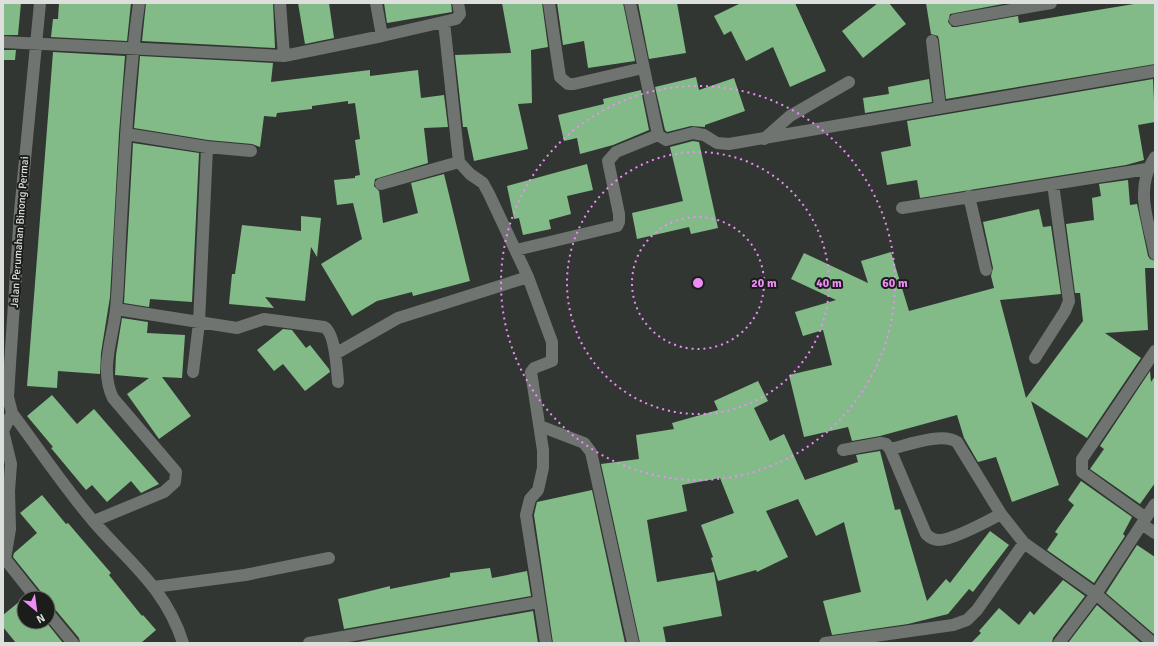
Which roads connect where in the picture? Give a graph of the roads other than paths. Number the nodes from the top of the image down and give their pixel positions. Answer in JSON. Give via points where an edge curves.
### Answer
{"nodes":[{"id":1,"x":40,"y":3,"type":"edge"},
{"id":2,"x":139,"y":3,"type":"edge"},
{"id":3,"x":280,"y":3,"type":"edge"},
{"id":4,"x":376,"y":3,"type":"edge"},
{"id":5,"x":458,"y":3,"type":"edge"},
{"id":6,"x":549,"y":3,"type":"edge"},
{"id":7,"x":630,"y":3,"type":"edge"},
{"id":8,"x":1051,"y":3,"type":"edge"},
{"id":9,"x":955,"y":20,"type":"dead end"},
{"id":10,"x":444,"y":22,"type":"junction"},
{"id":11,"x":382,"y":36,"type":"junction"},
{"id":12,"x":932,"y":41,"type":"dead end"},
{"id":13,"x":3,"y":42,"type":"edge"},
{"id":14,"x":35,"y":43,"type":"junction"},
{"id":15,"x":133,"y":48,"type":"junction"},
{"id":16,"x":284,"y":56,"type":"junction"},
{"id":17,"x":643,"y":68,"type":"junction"},
{"id":18,"x":1155,"y":72,"type":"edge"},
{"id":19,"x":849,"y":82,"type":"dead end"},
{"id":20,"x":940,"y":108,"type":"junction"},
{"id":21,"x":126,"y":134,"type":"junction"},
{"id":22,"x":658,"y":134,"type":"junction"},
{"id":23,"x":764,"y":139,"type":"junction"},
{"id":24,"x":207,"y":147,"type":"junction"},
{"id":25,"x":251,"y":151,"type":"dead end"},
{"id":26,"x":1155,"y":157,"type":"edge"},
{"id":27,"x":459,"y":162,"type":"junction"},
{"id":28,"x":1147,"y":169,"type":"junction"},
{"id":29,"x":381,"y":184,"type":"dead end"},
{"id":30,"x":1053,"y":184,"type":"junction"},
{"id":31,"x":969,"y":196,"type":"junction"},
{"id":32,"x":902,"y":208,"type":"dead end"},
{"id":33,"x":516,"y":250,"type":"junction"},
{"id":34,"x":1155,"y":254,"type":"edge"},
{"id":35,"x":986,"y":270,"type":"dead end"},
{"id":36,"x":528,"y":277,"type":"junction"},
{"id":37,"x":116,"y":309,"type":"junction"},
{"id":38,"x":199,"y":323,"type":"junction"},
{"id":39,"x":1155,"y":351,"type":"edge"},
{"id":40,"x":335,"y":354,"type":"junction"},
{"id":41,"x":1035,"y":358,"type":"dead end"},
{"id":42,"x":193,"y":372,"type":"dead end"},
{"id":43,"x":338,"y":382,"type":"dead end"},
{"id":44,"x":12,"y":413,"type":"junction"},
{"id":45,"x":540,"y":426,"type":"junction"},
{"id":46,"x":890,"y":449,"type":"junction"},
{"id":47,"x":843,"y":450,"type":"dead end"},
{"id":48,"x":6,"y":492,"type":"edge"},
{"id":49,"x":1155,"y":504,"type":"edge"},
{"id":50,"x":1001,"y":514,"type":"junction"},
{"id":51,"x":94,"y":521,"type":"junction"},
{"id":52,"x":1144,"y":521,"type":"junction"},
{"id":53,"x":1155,"y":533,"type":"edge"},
{"id":54,"x":1024,"y":543,"type":"junction"},
{"id":55,"x":330,"y":558,"type":"dead end"},
{"id":56,"x":154,"y":588,"type":"junction"},
{"id":57,"x":30,"y":590,"type":"edge"},
{"id":58,"x":1096,"y":594,"type":"junction"},
{"id":59,"x":539,"y":602,"type":"junction"},
{"id":60,"x":56,"y":623,"type":"edge"},
{"id":61,"x":73,"y":643,"type":"edge"},
{"id":62,"x":183,"y":643,"type":"edge"},
{"id":63,"x":308,"y":643,"type":"edge"},
{"id":64,"x":546,"y":643,"type":"edge"},
{"id":65,"x":633,"y":643,"type":"edge"},
{"id":66,"x":825,"y":643,"type":"edge"},
{"id":67,"x":1059,"y":643,"type":"edge"},
{"id":68,"x":1152,"y":643,"type":"edge"}],
"edges":[{"from":1,"to":14,"type":"street","name":"Jalan Perumahan Binong Permai"},
{"from":2,"to":15,"type":"street"},
{"from":3,"to":16,"type":"street"},
{"from":4,"to":11,"type":"street"},
{"from":5,"to":10,"type":"street","via":[[459,17]]},
{"from":6,"to":17,"type":"street","via":[[560,77],[563,81],[574,84]]},
{"from":7,"to":17,"type":"street"},
{"from":8,"to":9,"type":"street"},
{"from":10,"to":11,"type":"street"},
{"from":10,"to":27,"type":"street"},
{"from":11,"to":16,"type":"street"},
{"from":12,"to":20,"type":"street"},
{"from":13,"to":14,"type":"street"},
{"from":14,"to":15,"type":"street"},
{"from":14,"to":44,"type":"street","name":"Jalan Perumahan Binong Permai","via":[[9,380],[8,397]]},
{"from":15,"to":16,"type":"street"},
{"from":15,"to":21,"type":"street"},
{"from":17,"to":22,"type":"street"},
{"from":18,"to":20,"type":"street"},
{"from":19,"to":23,"type":"street","via":[[790,116]]},
{"from":20,"to":23,"type":"street"},
{"from":21,"to":24,"type":"street"},
{"from":21,"to":37,"type":"street"},
{"from":22,"to":23,"type":"street","via":[[666,140],[693,133],[704,135],[717,143],[729,144]]},
{"from":22,"to":33,"type":"street","via":[[616,152],[608,161],[619,214],[616,226]]},
{"from":24,"to":25,"type":"street"},
{"from":24,"to":38,"type":"street"},
{"from":26,"to":28,"type":"street"},
{"from":27,"to":29,"type":"street"},
{"from":27,"to":33,"type":"street","via":[[483,183]]},
{"from":28,"to":30,"type":"street"},
{"from":28,"to":34,"type":"street","via":[[1143,195]]},
{"from":30,"to":31,"type":"street"},
{"from":30,"to":41,"type":"street","via":[[1069,301]]},
{"from":31,"to":32,"type":"street"},
{"from":31,"to":35,"type":"street"},
{"from":33,"to":36,"type":"street"},
{"from":36,"to":40,"type":"street","via":[[398,318]]},
{"from":36,"to":45,"type":"street","via":[[553,346],[551,362],[534,368],[531,372]]},
{"from":37,"to":38,"type":"street"},
{"from":37,"to":51,"type":"street","via":[[106,371],[110,391],[119,406],[176,472],[175,482],[164,492]]},
{"from":38,"to":40,"type":"street","via":[[237,328],[264,319],[324,327],[328,331]]},
{"from":38,"to":42,"type":"street"},
{"from":39,"to":52,"type":"street","via":[[1082,459],[1081,466],[1082,472]]},
{"from":40,"to":43,"type":"street"},
{"from":44,"to":48,"type":"street","via":[[3,431],[11,464]]},
{"from":44,"to":51,"type":"street","name":"Jalan Perumahan Binong Permai"},
{"from":45,"to":59,"type":"street","via":[[543,468],[538,490],[530,498],[526,515]]},
{"from":45,"to":65,"type":"street","via":[[584,443],[591,452]]},
{"from":46,"to":47,"type":"street","via":[[881,443]]},
{"from":46,"to":50,"type":"street","via":[[951,438],[957,442]]},
{"from":46,"to":50,"type":"street","via":[[926,534],[932,539],[941,541]]},
{"from":48,"to":57,"type":"street","via":[[10,529],[5,559]]},
{"from":49,"to":52,"type":"street"},
{"from":50,"to":54,"type":"street"},
{"from":51,"to":56,"type":"street","name":"Jalan Perumahan Binong Permai"},
{"from":52,"to":53,"type":"street"},
{"from":52,"to":58,"type":"street"},
{"from":54,"to":58,"type":"street"},
{"from":54,"to":66,"type":"street","via":[[977,610],[967,620],[953,625]]},
{"from":55,"to":56,"type":"street","via":[[245,575]]},
{"from":56,"to":62,"type":"street","name":"Jalan Perumahan Binong Permai","via":[[167,605]]},
{"from":58,"to":67,"type":"street"},
{"from":58,"to":68,"type":"street"},
{"from":59,"to":63,"type":"street"},
{"from":59,"to":64,"type":"street"},
{"from":60,"to":61,"type":"street"}]}
